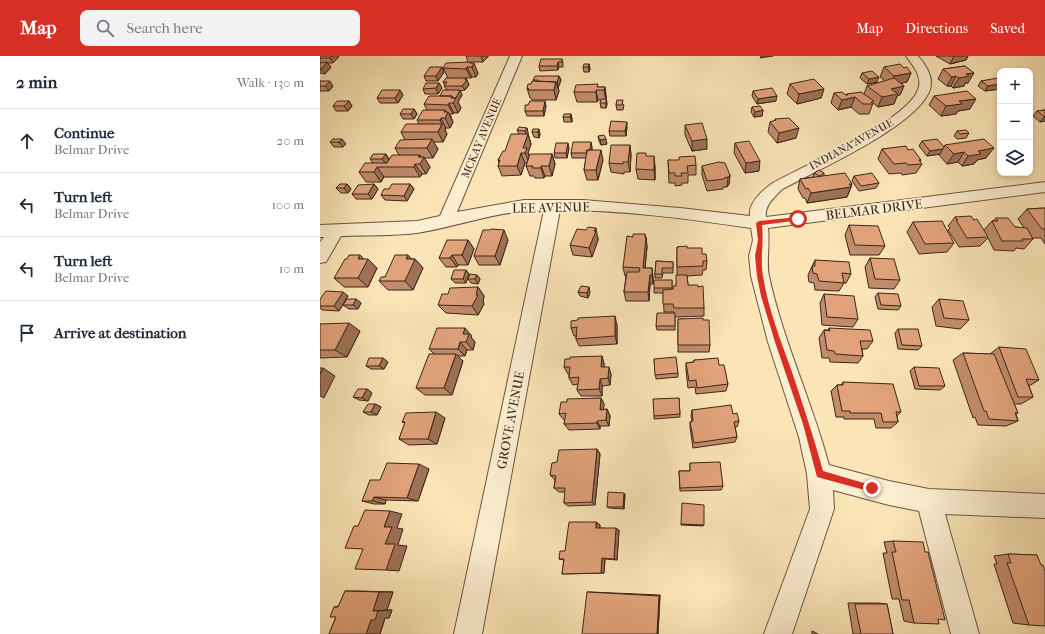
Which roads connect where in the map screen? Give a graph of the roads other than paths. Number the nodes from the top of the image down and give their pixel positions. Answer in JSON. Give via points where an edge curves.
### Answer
{"nodes":[{"id":1,"x":516,"y":56,"type":"edge"},
{"id":2,"x":912,"y":56,"type":"edge"},
{"id":3,"x":1045,"y":187,"type":"edge"},
{"id":4,"x":553,"y":205,"type":"junction"},
{"id":5,"x":446,"y":220,"type":"junction"},
{"id":6,"x":759,"y":223,"type":"junction"},
{"id":7,"x":328,"y":230,"type":"edge"},
{"id":8,"x":320,"y":257,"type":"edge"},
{"id":9,"x":820,"y":474,"type":"junction"},
{"id":10,"x":929,"y":501,"type":"junction"},
{"id":11,"x":1045,"y":506,"type":"edge"},
{"id":12,"x":468,"y":634,"type":"edge"},
{"id":13,"x":778,"y":634,"type":"edge"},
{"id":14,"x":965,"y":634,"type":"edge"}],
"edges":[{"from":1,"to":5,"type":"street","name":"MCKAY AVENUE"},
{"from":2,"to":6,"type":"street","name":"INDIANA AVENUE","via":[[924,73],[925,83],[922,93],[914,103],[883,129],[776,187],[764,198],[757,212]]},
{"from":3,"to":6,"type":"street","name":"BELMAR DRIVE"},
{"from":4,"to":5,"type":"street","name":"LEE AVENUE","via":[[517,206]]},
{"from":4,"to":6,"type":"street","name":"LEE AVENUE","via":[[680,213]]},
{"from":4,"to":12,"type":"street","name":"GROVE AVENUE"},
{"from":5,"to":7,"type":"street","name":"LEE AVENUE","via":[[397,229]]},
{"from":6,"to":9,"type":"street","via":[[761,240],[758,256],[764,296]]},
{"from":7,"to":8,"type":"street"},
{"from":9,"to":10,"type":"street"},
{"from":9,"to":13,"type":"street","via":[[822,509]]},
{"from":10,"to":11,"type":"street"},
{"from":10,"to":14,"type":"street"}]}
